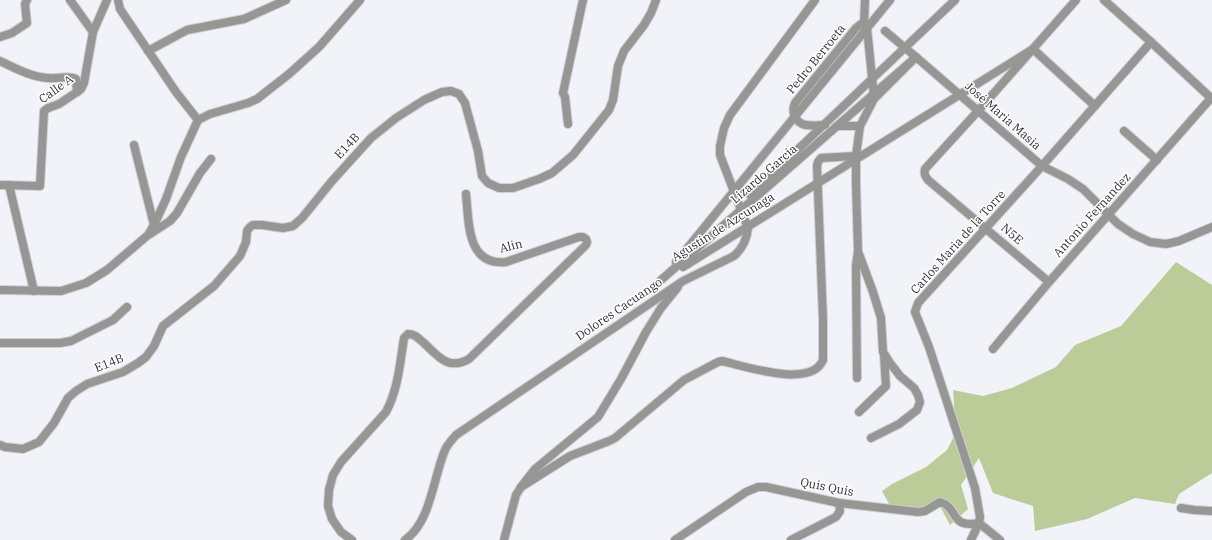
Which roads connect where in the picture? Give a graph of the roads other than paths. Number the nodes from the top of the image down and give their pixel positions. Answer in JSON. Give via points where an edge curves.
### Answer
{"nodes":[{"id":1,"x":20,"y":0,"type":"edge"},
{"id":2,"x":70,"y":0,"type":"edge"},
{"id":3,"x":107,"y":0,"type":"edge"},
{"id":4,"x":118,"y":0,"type":"edge"},
{"id":5,"x":286,"y":0,"type":"edge"},
{"id":6,"x":360,"y":0,"type":"edge"},
{"id":7,"x":583,"y":0,"type":"edge"},
{"id":8,"x":656,"y":0,"type":"edge"},
{"id":9,"x":815,"y":0,"type":"edge"},
{"id":10,"x":865,"y":0,"type":"edge"},
{"id":11,"x":890,"y":0,"type":"edge"},
{"id":12,"x":955,"y":0,"type":"edge"},
{"id":13,"x":1076,"y":0,"type":"edge"},
{"id":14,"x":1104,"y":0,"type":"edge"},
{"id":15,"x":26,"y":8,"type":"edge"},
{"id":16,"x":866,"y":26,"type":"junction"},
{"id":17,"x":885,"y":31,"type":"dead end"},
{"id":18,"x":93,"y":32,"type":"junction"},
{"id":19,"x":0,"y":36,"type":"edge"},
{"id":20,"x":1151,"y":42,"type":"junction"},
{"id":21,"x":905,"y":48,"type":"junction"},
{"id":22,"x":148,"y":50,"type":"junction"},
{"id":23,"x":1033,"y":50,"type":"junction"},
{"id":24,"x":916,"y":57,"type":"junction"},
{"id":25,"x":0,"y":61,"type":"edge"},
{"id":26,"x":872,"y":79,"type":"junction"},
{"id":27,"x":77,"y":92,"type":"junction"},
{"id":28,"x":960,"y":95,"type":"junction"},
{"id":29,"x":874,"y":97,"type":"junction"},
{"id":30,"x":1211,"y":98,"type":"edge"},
{"id":31,"x":1094,"y":106,"type":"junction"},
{"id":32,"x":978,"y":111,"type":"junction"},
{"id":33,"x":795,"y":116,"type":"junction"},
{"id":34,"x":198,"y":120,"type":"junction"},
{"id":35,"x":568,"y":124,"type":"dead end"},
{"id":36,"x":824,"y":126,"type":"junction"},
{"id":37,"x":838,"y":126,"type":"junction"},
{"id":38,"x":860,"y":126,"type":"junction"},
{"id":39,"x":1124,"y":131,"type":"dead end"},
{"id":40,"x":134,"y":145,"type":"dead end"},
{"id":41,"x":856,"y":158,"type":"junction"},
{"id":42,"x":211,"y":159,"type":"dead end"},
{"id":43,"x":1157,"y":160,"type":"junction"},
{"id":44,"x":1042,"y":166,"type":"junction"},
{"id":45,"x":818,"y":183,"type":"junction"},
{"id":46,"x":4,"y":185,"type":"edge"},
{"id":47,"x":734,"y":191,"type":"junction"},
{"id":48,"x":466,"y":194,"type":"dead end"},
{"id":49,"x":740,"y":208,"type":"junction"},
{"id":50,"x":1108,"y":214,"type":"junction"},
{"id":51,"x":154,"y":226,"type":"junction"},
{"id":52,"x":747,"y":226,"type":"junction"},
{"id":53,"x":1212,"y":227,"type":"edge"},
{"id":54,"x":986,"y":228,"type":"junction"},
{"id":55,"x":148,"y":235,"type":"junction"},
{"id":56,"x":858,"y":251,"type":"junction"},
{"id":57,"x":661,"y":280,"type":"junction"},
{"id":58,"x":683,"y":280,"type":"junction"},
{"id":59,"x":1049,"y":282,"type":"junction"},
{"id":60,"x":0,"y":290,"type":"edge"},
{"id":61,"x":34,"y":291,"type":"junction"},
{"id":62,"x":127,"y":307,"type":"dead end"},
{"id":63,"x":0,"y":343,"type":"edge"},
{"id":64,"x":993,"y":349,"type":"dead end"},
{"id":65,"x":883,"y":352,"type":"junction"},
{"id":66,"x":857,"y":378,"type":"dead end"},
{"id":67,"x":859,"y":412,"type":"dead end"},
{"id":68,"x":871,"y":438,"type":"dead end"},
{"id":69,"x":0,"y":445,"type":"edge"},
{"id":70,"x":521,"y":487,"type":"junction"},
{"id":71,"x":839,"y":503,"type":"junction"},
{"id":72,"x":1181,"y":508,"type":"dead end"},
{"id":73,"x":1212,"y":511,"type":"edge"},
{"id":74,"x":979,"y":523,"type":"junction"},
{"id":75,"x":352,"y":540,"type":"edge"},
{"id":76,"x":405,"y":540,"type":"edge"},
{"id":77,"x":504,"y":540,"type":"edge"},
{"id":78,"x":675,"y":540,"type":"edge"},
{"id":79,"x":791,"y":540,"type":"edge"},
{"id":80,"x":971,"y":540,"type":"edge"},
{"id":81,"x":1000,"y":540,"type":"edge"}],
"edges":[{"from":1,"to":15,"type":"street"},
{"from":2,"to":18,"type":"street"},
{"from":3,"to":18,"type":"street","name":"Calle A"},
{"from":4,"to":22,"type":"street","via":[[120,9]]},
{"from":5,"to":22,"type":"street","via":[[244,19],[187,30]]},
{"from":6,"to":34,"type":"street","via":[[319,47],[257,99]]},
{"from":7,"to":35,"type":"street","via":[[563,93]]},
{"from":8,"to":69,"type":"street","name":"E14B","via":[[644,25],[624,51],[618,66],[609,110],[573,155],[552,173],[513,188],[500,188],[488,183],[482,176],[465,102],[459,94],[451,91],[442,92],[424,100],[407,109],[371,138],[293,226],[250,227],[240,256],[214,286],[163,326],[146,357],[123,372],[76,390],[39,442],[23,449],[5,448]]},
{"from":9,"to":47,"type":"street","via":[[736,105],[724,128],[720,155]]},
{"from":10,"to":16,"type":"street","name":"Pedro Berroeta"},
{"from":11,"to":16,"type":"street"},
{"from":12,"to":21,"type":"street","name":"Lizardo Garcia"},
{"from":13,"to":23,"type":"street"},
{"from":14,"to":20,"type":"street"},
{"from":15,"to":19,"type":"street","via":[[28,23],[12,33]]},
{"from":16,"to":26,"type":"street","name":"Pedro Berroeta"},
{"from":16,"to":33,"type":"street","name":"Pedro Berroeta","via":[[861,24],[856,28],[795,103]]},
{"from":17,"to":21,"type":"street","name":"José Maria Masia"},
{"from":18,"to":27,"type":"street","name":"Calle A","via":[[84,83]]},
{"from":20,"to":30,"type":"street"},
{"from":20,"to":31,"type":"street","name":"Carlos Maria de la Torre"},
{"from":21,"to":24,"type":"street","name":"José Maria Masia"},
{"from":21,"to":26,"type":"street","name":"Lizardo Garcia"},
{"from":22,"to":34,"type":"street"},
{"from":23,"to":28,"type":"street","name":"Agustin de Azcunaga"},
{"from":23,"to":31,"type":"street"},
{"from":23,"to":32,"type":"street"},
{"from":24,"to":28,"type":"street","name":"José Maria Masia"},
{"from":24,"to":29,"type":"street","name":"Lizardo Garcia"},
{"from":25,"to":27,"type":"street","via":[[39,77],[72,77],[76,79]]},
{"from":26,"to":29,"type":"street","name":"Pedro Berroeta"},
{"from":26,"to":36,"type":"street","name":"Lizardo Garcia"},
{"from":27,"to":46,"type":"street","name":"Calle A","via":[[44,112],[40,186]]},
{"from":28,"to":32,"type":"street","name":"José Maria Masia"},
{"from":28,"to":41,"type":"street","name":"Agustin de Azcunaga"},
{"from":29,"to":37,"type":"street","name":"Lizardo Garcia"},
{"from":29,"to":38,"type":"street","name":"Lizardo Garcia"},
{"from":30,"to":43,"type":"street","name":"Antonio Fernandez"},
{"from":31,"to":44,"type":"street","name":"Carlos Maria de la Torre"},
{"from":32,"to":44,"type":"street","name":"José Maria Masia"},
{"from":32,"to":54,"type":"street","name":"N5E","via":[[924,173],[928,180]]},
{"from":33,"to":36,"type":"street","via":[[801,124]]},
{"from":33,"to":47,"type":"street","name":"Agustin de Azcunaga"},
{"from":34,"to":51,"type":"street"},
{"from":36,"to":37,"type":"street"},
{"from":36,"to":49,"type":"street","name":"Lizardo Garcia"},
{"from":37,"to":38,"type":"street"},
{"from":37,"to":49,"type":"street","name":"Lizardo Garcia"},
{"from":38,"to":41,"type":"street","name":"Lizardo Garcia"},
{"from":39,"to":43,"type":"street"},
{"from":40,"to":51,"type":"street"},
{"from":41,"to":45,"type":"street","name":"Agustin de Azcunaga"},
{"from":41,"to":45,"type":"street","via":[[821,158],[817,166]]},
{"from":41,"to":56,"type":"street","name":"Lizardo Garcia"},
{"from":42,"to":55,"type":"street","via":[[178,213]]},
{"from":43,"to":50,"type":"street","name":"Antonio Fernandez"},
{"from":44,"to":50,"type":"street","name":"José Maria Masia","via":[[1083,189]]},
{"from":44,"to":54,"type":"street","name":"Carlos Maria de la Torre"},
{"from":45,"to":52,"type":"street","name":"Agustin de Azcunaga"},
{"from":45,"to":70,"type":"street","via":[[823,320],[821,365],[809,372],[790,374],[718,362],[684,380],[609,442],[570,456]]},
{"from":46,"to":61,"type":"street"},
{"from":47,"to":49,"type":"street"},
{"from":47,"to":57,"type":"street","name":"Agustin de Azcunaga"},
{"from":48,"to":75,"type":"street","name":"Alin","via":[[472,239],[478,252],[486,260],[506,262],[579,237],[583,237],[587,242],[469,359],[455,364],[443,360],[416,336],[408,334],[404,338],[390,404],[386,412],[342,462],[333,475],[328,490],[328,506],[332,519],[341,532]]},
{"from":49,"to":52,"type":"street"},
{"from":49,"to":57,"type":"street","name":"Lizardo Garcia"},
{"from":50,"to":53,"type":"street","name":"José Maria Masia","via":[[1128,231],[1150,242],[1166,244],[1179,241]]},
{"from":50,"to":59,"type":"street","name":"Antonio Fernandez"},
{"from":51,"to":55,"type":"street"},
{"from":52,"to":57,"type":"street","name":"Agustin de Azcunaga"},
{"from":52,"to":58,"type":"street","name":"Dolores Cacuango","via":[[745,242],[734,256]]},
{"from":54,"to":59,"type":"street","name":"N5E"},
{"from":54,"to":74,"type":"street","name":"Carlos Maria de la Torre","via":[[918,303],[914,312],[929,347],[975,488]]},
{"from":55,"to":61,"type":"street","via":[[107,270],[86,283],[61,291]]},
{"from":56,"to":65,"type":"street","via":[[881,318]]},
{"from":56,"to":66,"type":"street","name":"Lizardo Garcia"},
{"from":58,"to":70,"type":"street","via":[[646,332],[598,417],[535,469]]},
{"from":58,"to":76,"type":"street","name":"Dolores Cacuango","via":[[456,435],[445,450],[418,527]]},
{"from":59,"to":64,"type":"street","name":"Antonio Fernandez"},
{"from":60,"to":61,"type":"street"},
{"from":62,"to":63,"type":"street","via":[[113,320],[71,341],[60,344]]},
{"from":65,"to":67,"type":"street","via":[[886,386]]},
{"from":65,"to":68,"type":"street","via":[[900,376],[914,388],[920,402],[917,410],[899,424]]},
{"from":70,"to":77,"type":"street","via":[[516,495]]},
{"from":71,"to":74,"type":"street","name":"Quis Quis","via":[[918,512],[940,502],[950,507],[958,520],[970,525]]},
{"from":71,"to":78,"type":"street","name":"Quis Quis","via":[[758,487],[746,492]]},
{"from":71,"to":79,"type":"street","via":[[840,511],[836,517]]},
{"from":72,"to":73,"type":"street"},
{"from":74,"to":80,"type":"street"},
{"from":74,"to":81,"type":"street"}]}
